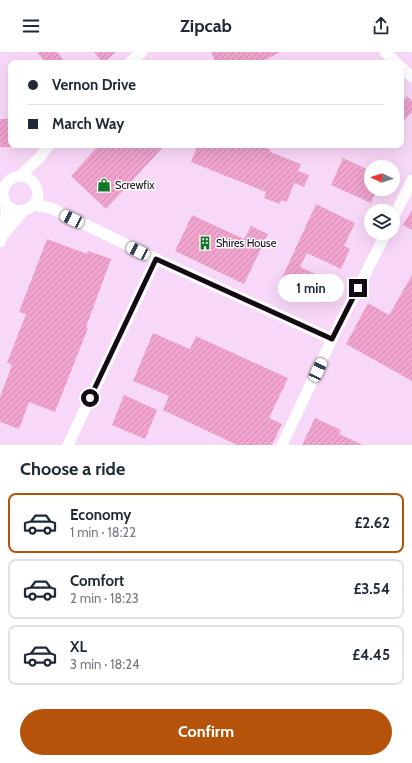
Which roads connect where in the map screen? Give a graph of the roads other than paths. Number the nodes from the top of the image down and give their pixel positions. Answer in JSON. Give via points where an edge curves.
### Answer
{"nodes":[{"id":1,"x":142,"y":52,"type":"edge"},
{"id":2,"x":385,"y":52,"type":"edge"},
{"id":3,"x":133,"y":60,"type":"edge"},
{"id":4,"x":394,"y":60,"type":"edge"},
{"id":5,"x":404,"y":70,"type":"edge"},
{"id":6,"x":412,"y":77,"type":"edge"},
{"id":7,"x":47,"y":148,"type":"edge"},
{"id":8,"x":40,"y":158,"type":"junction"},
{"id":9,"x":20,"y":176,"type":"junction"},
{"id":10,"x":412,"y":180,"type":"edge"},
{"id":11,"x":4,"y":181,"type":"edge"},
{"id":12,"x":35,"y":185,"type":"junction"},
{"id":13,"x":1,"y":192,"type":"edge"},
{"id":14,"x":400,"y":204,"type":"edge"},
{"id":15,"x":6,"y":205,"type":"junction"},
{"id":16,"x":34,"y":205,"type":"junction"},
{"id":17,"x":51,"y":208,"type":"junction"},
{"id":18,"x":23,"y":211,"type":"junction"},
{"id":19,"x":2,"y":238,"type":"edge"},
{"id":20,"x":382,"y":240,"type":"edge"},
{"id":21,"x":156,"y":259,"type":"junction"},
{"id":22,"x":332,"y":339,"type":"junction"},
{"id":23,"x":68,"y":445,"type":"edge"},
{"id":24,"x":282,"y":445,"type":"edge"}],
"edges":[{"from":1,"to":3,"type":"street"},
{"from":2,"to":4,"type":"street"},
{"from":5,"to":6,"type":"street"},
{"from":7,"to":8,"type":"street"},
{"from":8,"to":9,"type":"street"},
{"from":8,"to":12,"type":"street"},
{"from":9,"to":11,"type":"street"},
{"from":9,"to":12,"type":"street"},
{"from":10,"to":14,"type":"street"},
{"from":11,"to":13,"type":"street"},
{"from":12,"to":16,"type":"street","via":[[38,196]]},
{"from":12,"to":17,"type":"street"},
{"from":13,"to":15,"type":"street"},
{"from":15,"to":18,"type":"street","via":[[16,211]]},
{"from":15,"to":19,"type":"street"},
{"from":16,"to":17,"type":"street"},
{"from":16,"to":18,"type":"street"},
{"from":17,"to":21,"type":"street"},
{"from":18,"to":19,"type":"street"},
{"from":20,"to":22,"type":"street"},
{"from":21,"to":22,"type":"street"},
{"from":21,"to":23,"type":"street"},
{"from":22,"to":24,"type":"street"}]}
